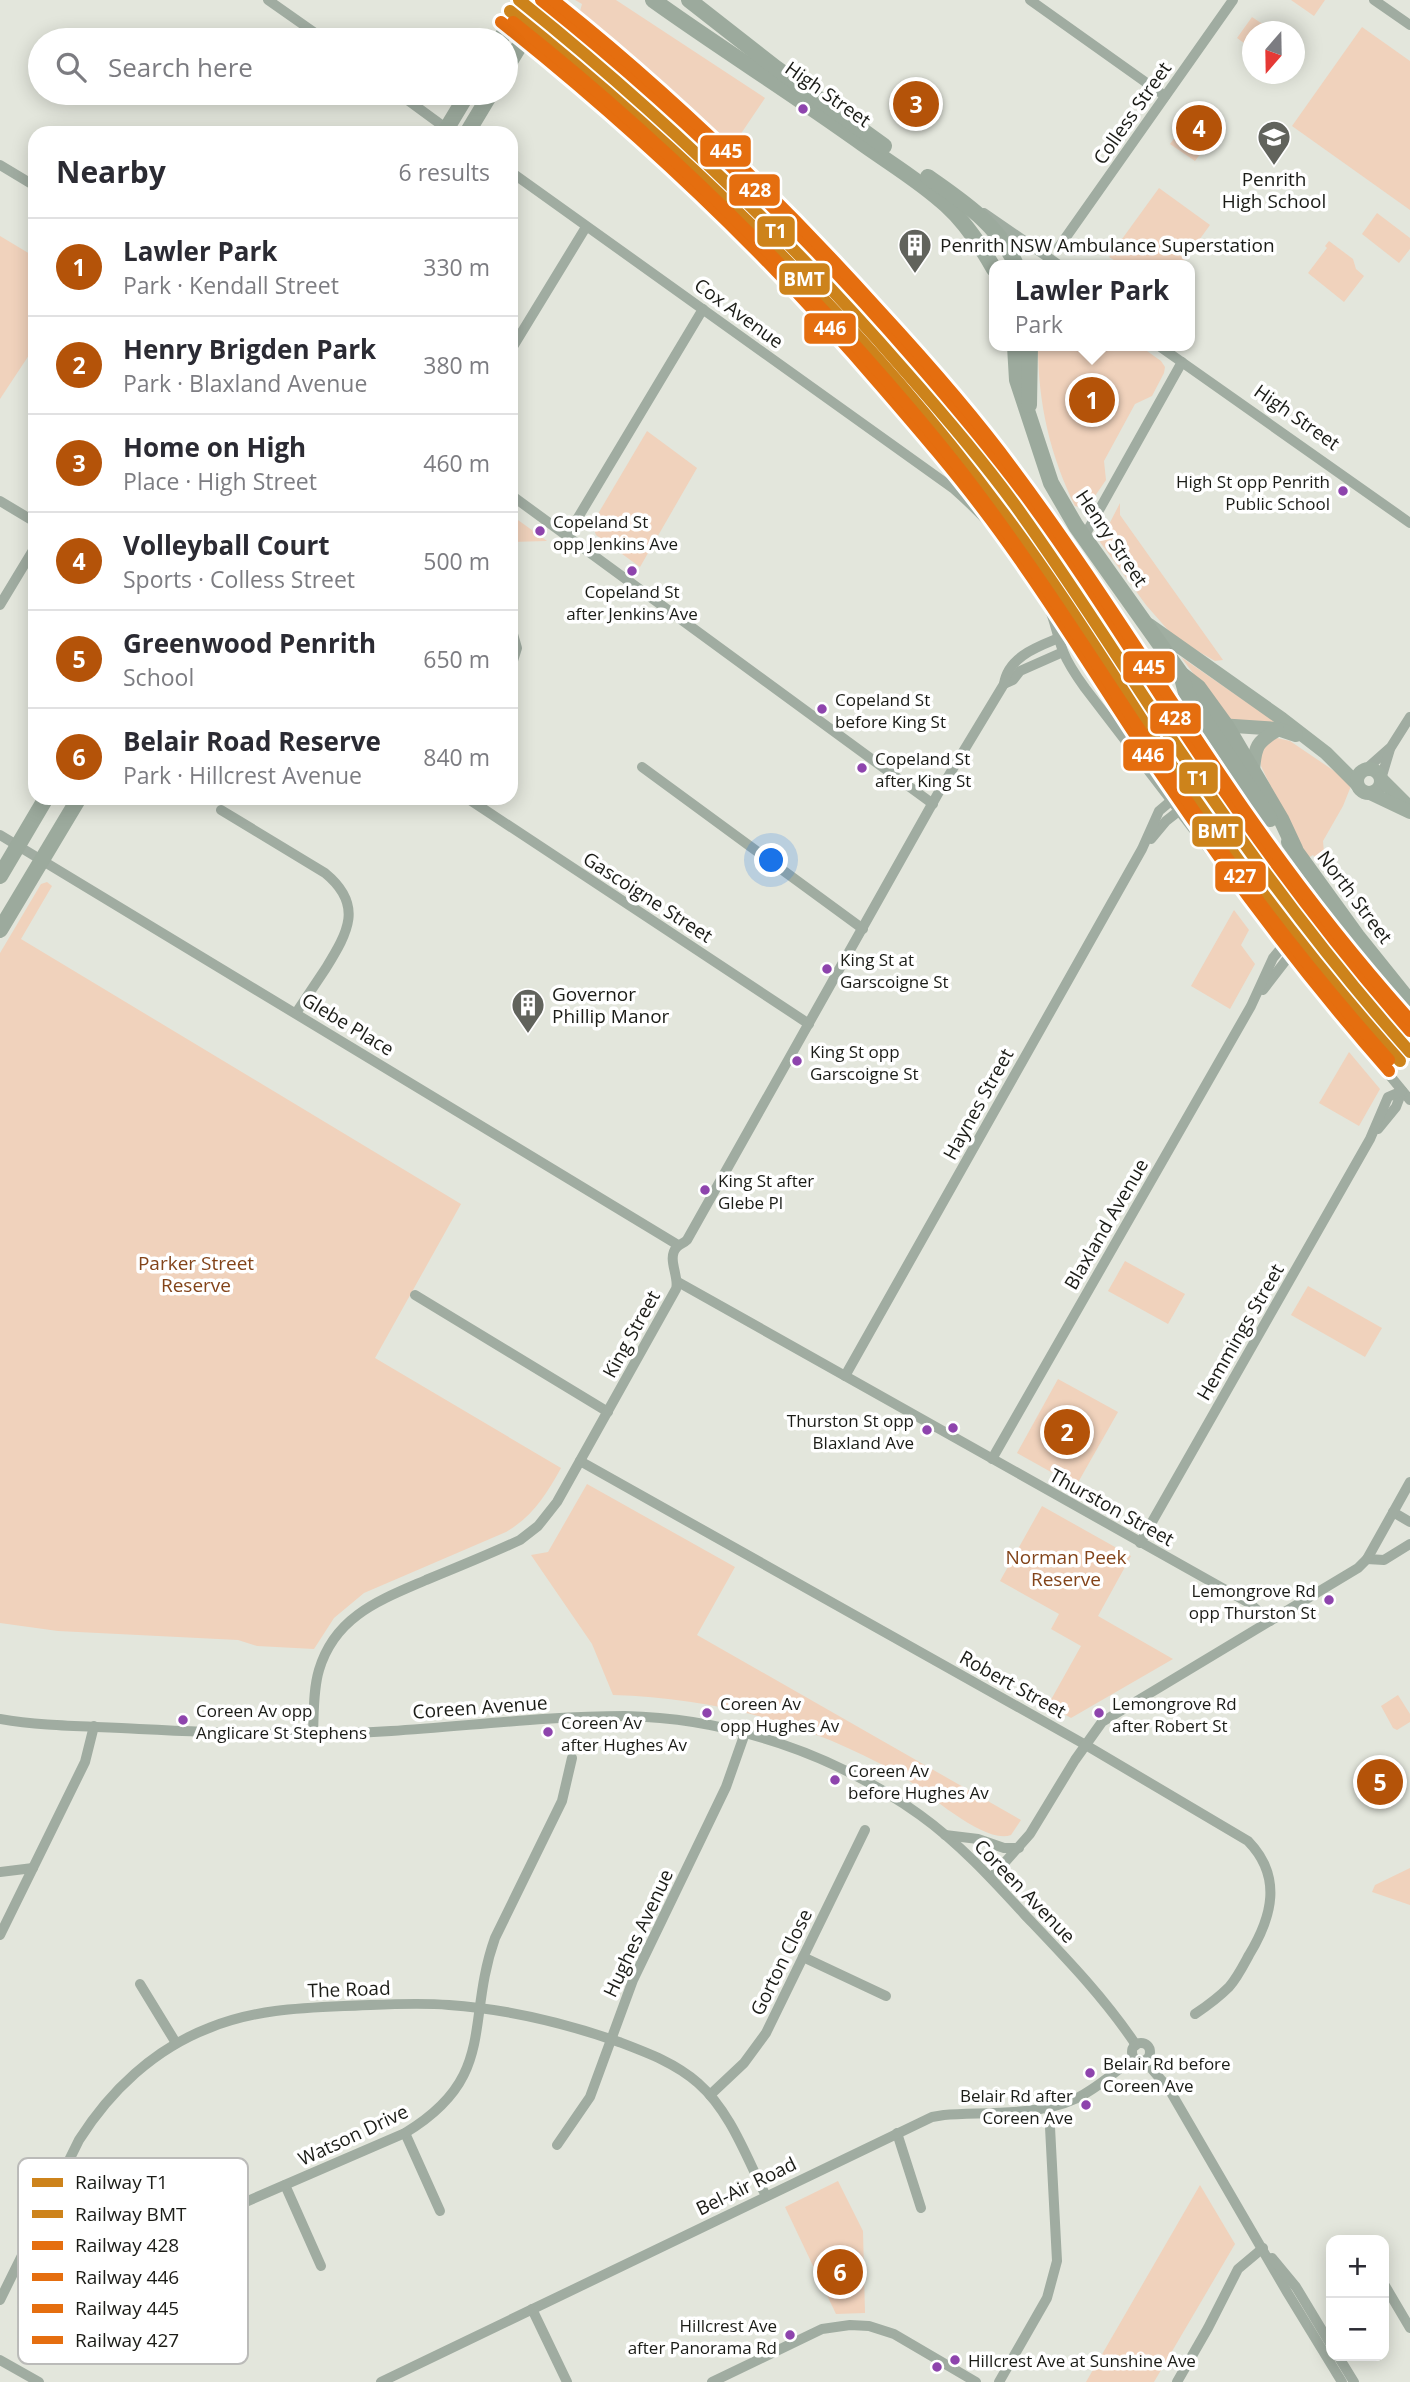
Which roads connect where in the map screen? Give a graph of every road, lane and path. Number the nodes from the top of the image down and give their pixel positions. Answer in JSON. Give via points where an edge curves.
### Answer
{"nodes":[{"id":1,"x":268,"y":0,"type":"edge"},
{"id":2,"x":524,"y":0,"type":"edge"},
{"id":3,"x":547,"y":0,"type":"edge"},
{"id":4,"x":653,"y":0,"type":"edge"},
{"id":5,"x":689,"y":0,"type":"edge"},
{"id":6,"x":1030,"y":0,"type":"edge"},
{"id":7,"x":1233,"y":0,"type":"edge"},
{"id":8,"x":1374,"y":0,"type":"edge"},
{"id":9,"x":1410,"y":25,"type":"edge"},
{"id":10,"x":308,"y":28,"type":"edge"},
{"id":11,"x":507,"y":28,"type":"edge"},
{"id":12,"x":518,"y":48,"type":"edge"},
{"id":13,"x":1165,"y":96,"type":"junction"},
{"id":14,"x":413,"y":105,"type":"edge"},
{"id":15,"x":461,"y":105,"type":"edge"},
{"id":16,"x":484,"y":105,"type":"edge"},
{"id":17,"x":439,"y":126,"type":"edge"},
{"id":18,"x":448,"y":126,"type":"edge"},
{"id":19,"x":471,"y":126,"type":"edge"},
{"id":20,"x":0,"y":165,"type":"edge"},
{"id":21,"x":518,"y":177,"type":"edge"},
{"id":22,"x":28,"y":182,"type":"edge"},
{"id":23,"x":954,"y":196,"type":"junction"},
{"id":24,"x":586,"y":227,"type":"junction"},
{"id":25,"x":1059,"y":247,"type":"dead end"},
{"id":26,"x":1014,"y":260,"type":"edge"},
{"id":27,"x":1052,"y":260,"type":"edge"},
{"id":28,"x":989,"y":261,"type":"edge"},
{"id":29,"x":704,"y":309,"type":"junction"},
{"id":30,"x":518,"y":339,"type":"edge"},
{"id":31,"x":1015,"y":351,"type":"edge"},
{"id":32,"x":1030,"y":351,"type":"edge"},
{"id":33,"x":1166,"y":351,"type":"edge"},
{"id":34,"x":1182,"y":362,"type":"junction"},
{"id":35,"x":1028,"y":414,"type":"junction"},
{"id":36,"x":518,"y":500,"type":"edge"},
{"id":37,"x":0,"y":501,"type":"edge"},
{"id":38,"x":28,"y":518,"type":"edge"},
{"id":39,"x":1410,"y":523,"type":"edge"},
{"id":40,"x":567,"y":536,"type":"junction"},
{"id":41,"x":1084,"y":537,"type":"junction"},
{"id":42,"x":28,"y":559,"type":"edge"},
{"id":43,"x":0,"y":605,"type":"edge"},
{"id":44,"x":1145,"y":623,"type":"junction"},
{"id":45,"x":1059,"y":638,"type":"junction"},
{"id":46,"x":1063,"y":652,"type":"junction"},
{"id":47,"x":1181,"y":674,"type":"junction"},
{"id":48,"x":1004,"y":684,"type":"junction"},
{"id":49,"x":1196,"y":709,"type":"junction"},
{"id":50,"x":1410,"y":717,"type":"edge"},
{"id":51,"x":1227,"y":727,"type":"junction"},
{"id":52,"x":1278,"y":729,"type":"junction"},
{"id":53,"x":1307,"y":739,"type":"junction"},
{"id":54,"x":1391,"y":747,"type":"junction"},
{"id":55,"x":1326,"y":753,"type":"junction"},
{"id":56,"x":642,"y":767,"type":"dead end"},
{"id":57,"x":1253,"y":769,"type":"junction"},
{"id":58,"x":1365,"y":770,"type":"junction"},
{"id":59,"x":1381,"y":779,"type":"junction"},
{"id":60,"x":1357,"y":784,"type":"junction"},
{"id":61,"x":1370,"y":793,"type":"junction"},
{"id":62,"x":1172,"y":800,"type":"junction"},
{"id":63,"x":933,"y":804,"type":"junction"},
{"id":64,"x":42,"y":805,"type":"edge"},
{"id":65,"x":75,"y":805,"type":"edge"},
{"id":66,"x":478,"y":805,"type":"edge"},
{"id":67,"x":221,"y":810,"type":"dead end"},
{"id":68,"x":1180,"y":810,"type":"junction"},
{"id":69,"x":1410,"y":810,"type":"edge"},
{"id":70,"x":0,"y":835,"type":"edge"},
{"id":71,"x":18,"y":845,"type":"junction"},
{"id":72,"x":1142,"y":849,"type":"junction"},
{"id":73,"x":1294,"y":849,"type":"junction"},
{"id":74,"x":42,"y":860,"type":"junction"},
{"id":75,"x":0,"y":876,"type":"edge"},
{"id":76,"x":863,"y":929,"type":"junction"},
{"id":77,"x":0,"y":930,"type":"edge"},
{"id":78,"x":1286,"y":950,"type":"junction"},
{"id":79,"x":1410,"y":1002,"type":"edge"},
{"id":80,"x":296,"y":1013,"type":"junction"},
{"id":81,"x":809,"y":1024,"type":"junction"},
{"id":82,"x":1406,"y":1096,"type":"edge"},
{"id":83,"x":678,"y":1245,"type":"junction"},
{"id":84,"x":678,"y":1282,"type":"junction"},
{"id":85,"x":415,"y":1295,"type":"dead end"},
{"id":86,"x":845,"y":1376,"type":"junction"},
{"id":87,"x":608,"y":1412,"type":"junction"},
{"id":88,"x":992,"y":1459,"type":"junction"},
{"id":89,"x":580,"y":1461,"type":"junction"},
{"id":90,"x":1410,"y":1482,"type":"edge"},
{"id":91,"x":1393,"y":1512,"type":"junction"},
{"id":92,"x":1410,"y":1522,"type":"edge"},
{"id":93,"x":1140,"y":1543,"type":"junction"},
{"id":94,"x":1410,"y":1545,"type":"edge"},
{"id":95,"x":1367,"y":1559,"type":"junction"},
{"id":96,"x":1270,"y":1621,"type":"junction"},
{"id":97,"x":0,"y":1718,"type":"edge"},
{"id":98,"x":94,"y":1726,"type":"junction"},
{"id":99,"x":745,"y":1733,"type":"junction"},
{"id":100,"x":313,"y":1734,"type":"junction"},
{"id":101,"x":1084,"y":1744,"type":"junction"},
{"id":102,"x":572,"y":1758,"type":"dead end"},
{"id":103,"x":865,"y":1830,"type":"dead end"},
{"id":104,"x":945,"y":1835,"type":"junction"},
{"id":105,"x":1019,"y":1848,"type":"junction"},
{"id":106,"x":33,"y":1868,"type":"junction"},
{"id":107,"x":0,"y":1872,"type":"edge"},
{"id":108,"x":991,"y":1878,"type":"junction"},
{"id":109,"x":0,"y":1936,"type":"edge"},
{"id":110,"x":803,"y":1957,"type":"junction"},
{"id":111,"x":140,"y":1984,"type":"dead end"},
{"id":112,"x":886,"y":1996,"type":"dead end"},
{"id":113,"x":480,"y":2009,"type":"junction"},
{"id":114,"x":1195,"y":2014,"type":"dead end"},
{"id":115,"x":611,"y":2040,"type":"junction"},
{"id":116,"x":176,"y":2043,"type":"junction"},
{"id":117,"x":1136,"y":2045,"type":"junction"},
{"id":118,"x":1133,"y":2058,"type":"junction"},
{"id":119,"x":1145,"y":2061,"type":"junction"},
{"id":120,"x":710,"y":2095,"type":"junction"},
{"id":121,"x":1049,"y":2108,"type":"junction"},
{"id":122,"x":405,"y":2133,"type":"junction"},
{"id":123,"x":897,"y":2133,"type":"junction"},
{"id":124,"x":557,"y":2145,"type":"dead end"},
{"id":125,"x":70,"y":2158,"type":"edge"},
{"id":126,"x":285,"y":2185,"type":"junction"},
{"id":127,"x":766,"y":2196,"type":"junction"},
{"id":128,"x":248,"y":2201,"type":"edge"},
{"id":129,"x":921,"y":2208,"type":"dead end"},
{"id":130,"x":440,"y":2211,"type":"dead end"},
{"id":131,"x":1263,"y":2248,"type":"junction"},
{"id":132,"x":18,"y":2264,"type":"edge"},
{"id":133,"x":321,"y":2266,"type":"dead end"},
{"id":134,"x":1389,"y":2292,"type":"edge"},
{"id":135,"x":0,"y":2300,"type":"edge"},
{"id":136,"x":532,"y":2309,"type":"junction"},
{"id":137,"x":1410,"y":2328,"type":"edge"},
{"id":138,"x":1326,"y":2337,"type":"edge"},
{"id":139,"x":0,"y":2360,"type":"edge"},
{"id":140,"x":1341,"y":2361,"type":"edge"},
{"id":141,"x":39,"y":2382,"type":"edge"},
{"id":142,"x":381,"y":2382,"type":"edge"},
{"id":143,"x":567,"y":2382,"type":"edge"},
{"id":144,"x":712,"y":2382,"type":"edge"},
{"id":145,"x":976,"y":2382,"type":"edge"},
{"id":146,"x":999,"y":2382,"type":"edge"},
{"id":147,"x":1177,"y":2382,"type":"edge"},
{"id":148,"x":1342,"y":2382,"type":"edge"},
{"id":149,"x":1354,"y":2382,"type":"edge"}],
"edges":[{"from":1,"to":10,"type":"street"},
{"from":2,"to":11,"type":"highway"},
{"from":3,"to":12,"type":"highway"},
{"from":4,"to":28,"type":"highway","name":"High Street","via":[[947,205]]},
{"from":5,"to":23,"type":"highway","name":"High Street"},
{"from":6,"to":13,"type":"street"},
{"from":7,"to":13,"type":"street","name":"Colless Street"},
{"from":8,"to":9,"type":"street"},
{"from":13,"to":25,"type":"street","name":"Colless Street"},
{"from":14,"to":17,"type":"street"},
{"from":15,"to":18,"type":"highway"},
{"from":16,"to":19,"type":"highway"},
{"from":20,"to":22,"type":"street"},
{"from":21,"to":24,"type":"street","name":"Cox Avenue"},
{"from":23,"to":26,"type":"highway","name":"High Street","via":[[988,223]]},
{"from":23,"to":27,"type":"street"},
{"from":24,"to":29,"type":"street","name":"Cox Avenue"},
{"from":24,"to":30,"type":"street"},
{"from":29,"to":40,"type":"street"},
{"from":29,"to":45,"type":"street","name":"Cox Avenue","via":[[977,510],[1031,576]]},
{"from":31,"to":35,"type":"highway","name":"Henry Street","via":[[1017,380]]},
{"from":32,"to":35,"type":"highway","name":"Henry Street"},
{"from":33,"to":34,"type":"street","name":"High Street"},
{"from":34,"to":39,"type":"street","name":"High Street"},
{"from":34,"to":41,"type":"street"},
{"from":35,"to":41,"type":"highway","name":"Henry Street","via":[[1051,483]]},
{"from":36,"to":40,"type":"street"},
{"from":37,"to":38,"type":"street"},
{"from":40,"to":63,"type":"street"},
{"from":41,"to":44,"type":"highway","name":"Henry Street"},
{"from":42,"to":43,"type":"street"},
{"from":44,"to":47,"type":"highway","name":"Henry Street"},
{"from":44,"to":53,"type":"main road"},
{"from":45,"to":46,"type":"street","name":"Cox Avenue"},
{"from":45,"to":48,"type":"street","via":[[1015,661]]},
{"from":46,"to":48,"type":"street","via":[[1020,671]]},
{"from":46,"to":62,"type":"street","name":"Cox Avenue","via":[[1085,688]]},
{"from":47,"to":49,"type":"highway","name":"Henry Street","via":[[1185,693]]},
{"from":47,"to":51,"type":"highway","name":"Henry Street","via":[[1198,687]]},
{"from":48,"to":63,"type":"street"},
{"from":49,"to":51,"type":"main road"},
{"from":49,"to":73,"type":"highway","name":"North Street"},
{"from":50,"to":54,"type":"street"},
{"from":51,"to":52,"type":"main road"},
{"from":51,"to":57,"type":"highway","name":"North Street"},
{"from":52,"to":53,"type":"main road"},
{"from":52,"to":57,"type":"main road","via":[[1259,742]]},
{"from":53,"to":55,"type":"main road"},
{"from":54,"to":58,"type":"street"},
{"from":54,"to":59,"type":"street"},
{"from":55,"to":58,"type":"main road"},
{"from":55,"to":60,"type":"main road"},
{"from":56,"to":76,"type":"street"},
{"from":57,"to":73,"type":"highway","name":"North Street"},
{"from":58,"to":59,"type":"main road","via":[[1377,772]]},
{"from":58,"to":60,"type":"main road"},
{"from":59,"to":61,"type":"main road","via":[[1378,789]]},
{"from":59,"to":69,"type":"main road"},
{"from":60,"to":61,"type":"main road"},
{"from":61,"to":69,"type":"main road"},
{"from":62,"to":68,"type":"street","name":"Cox Avenue"},
{"from":62,"to":72,"type":"street","name":"Haynes Street","via":[[1159,811]]},
{"from":63,"to":76,"type":"street"},
{"from":64,"to":71,"type":"highway"},
{"from":65,"to":74,"type":"highway"},
{"from":66,"to":81,"type":"street","name":"Gascoigne Street"},
{"from":67,"to":80,"type":"street","via":[[325,873],[347,901],[346,934]]},
{"from":68,"to":72,"type":"street","name":"Haynes Street"},
{"from":68,"to":78,"type":"street","name":"Cox Avenue"},
{"from":70,"to":71,"type":"street","name":"Glebe Place"},
{"from":71,"to":74,"type":"street","name":"Glebe Place"},
{"from":71,"to":75,"type":"highway"},
{"from":72,"to":86,"type":"street","name":"Haynes Street"},
{"from":73,"to":79,"type":"highway","name":"North Street"},
{"from":74,"to":77,"type":"highway"},
{"from":74,"to":80,"type":"street","name":"Glebe Place"},
{"from":76,"to":81,"type":"street"},
{"from":78,"to":82,"type":"street","name":"Cox Avenue"},
{"from":78,"to":88,"type":"street","name":"Blaxland Avenue"},
{"from":80,"to":83,"type":"street","name":"Glebe Place"},
{"from":81,"to":83,"type":"street","via":[[687,1240]]},
{"from":82,"to":93,"type":"street","name":"Hemmings Street","via":[[1370,1139]]},
{"from":83,"to":84,"type":"street","name":"King Street","via":[[673,1256]]},
{"from":84,"to":86,"type":"street","name":"Thurston Street"},
{"from":84,"to":87,"type":"street","name":"King Street"},
{"from":85,"to":87,"type":"street"},
{"from":86,"to":88,"type":"street","name":"Thurston Street"},
{"from":87,"to":89,"type":"street","name":"King Street"},
{"from":88,"to":93,"type":"street","name":"Thurston Street"},
{"from":89,"to":100,"type":"street","name":"King Street","via":[[557,1502],[529,1534],[380,1600],[347,1623],[331,1643],[319,1671]]},
{"from":89,"to":101,"type":"street","name":"Robert Street"},
{"from":90,"to":91,"type":"street"},
{"from":91,"to":92,"type":"street"},
{"from":91,"to":95,"type":"street"},
{"from":93,"to":96,"type":"street","name":"Thurston Street","via":[[1249,1603]]},
{"from":94,"to":95,"type":"street","via":[[1384,1560]]},
{"from":95,"to":96,"type":"street"},
{"from":96,"to":101,"type":"street","via":[[1109,1717]]},
{"from":97,"to":98,"type":"street","name":"Coreen Avenue"},
{"from":98,"to":100,"type":"street","name":"Coreen Avenue"},
{"from":98,"to":106,"type":"street","via":[[85,1762]]},
{"from":99,"to":100,"type":"street","name":"Coreen Avenue","via":[[626,1716]]},
{"from":99,"to":104,"type":"street","name":"Coreen Avenue","via":[[856,1776]]},
{"from":99,"to":115,"type":"street","name":"Hughes Avenue","via":[[731,1775],[639,1966]]},
{"from":101,"to":105,"type":"street"},
{"from":101,"to":114,"type":"street","name":"Robert Street","via":[[1239,1834],[1264,1864],[1271,1892],[1262,1933],[1230,1986]]},
{"from":102,"to":113,"type":"street","name":"Watson Drive","via":[[562,1801],[495,1938]]},
{"from":103,"to":110,"type":"street","name":"Gorton Close"},
{"from":104,"to":105,"type":"street"},
{"from":104,"to":108,"type":"street","name":"Coreen Avenue"},
{"from":105,"to":108,"type":"street"},
{"from":106,"to":107,"type":"street"},
{"from":106,"to":109,"type":"street"},
{"from":108,"to":117,"type":"street","name":"Coreen Avenue","via":[[1078,1972]]},
{"from":110,"to":112,"type":"street"},
{"from":110,"to":120,"type":"street","name":"Gorton Close","via":[[760,2043]]},
{"from":111,"to":116,"type":"street"},
{"from":113,"to":115,"type":"street","name":"The Road","via":[[554,2022]]},
{"from":113,"to":116,"type":"street","name":"The Road","via":[[414,2004],[274,2010],[220,2024]]},
{"from":113,"to":122,"type":"street","name":"Watson Drive","via":[[473,2052],[460,2083],[440,2108]]},
{"from":115,"to":120,"type":"street","name":"The Road","via":[[666,2061]]},
{"from":115,"to":124,"type":"street","name":"Hughes Avenue","via":[[590,2097]]},
{"from":116,"to":125,"type":"street","name":"The Road","via":[[131,2077],[94,2117]]},
{"from":117,"to":118,"type":"street"},
{"from":117,"to":119,"type":"street","via":[[1149,2048],[1150,2057]]},
{"from":118,"to":119,"type":"street"},
{"from":118,"to":121,"type":"street","name":"Bel-Air Road","via":[[1086,2093]]},
{"from":119,"to":131,"type":"street","via":[[1169,2090]]},
{"from":120,"to":127,"type":"street","name":"The Road"},
{"from":121,"to":123,"type":"street","name":"Bel-Air Road","via":[[938,2116]]},
{"from":121,"to":146,"type":"street","via":[[1055,2273],[1047,2298]]},
{"from":122,"to":126,"type":"street","name":"Watson Drive"},
{"from":122,"to":130,"type":"street"},
{"from":123,"to":127,"type":"street","name":"Bel-Air Road"},
{"from":123,"to":129,"type":"street"},
{"from":126,"to":128,"type":"street","name":"Watson Drive"},
{"from":126,"to":133,"type":"street"},
{"from":127,"to":136,"type":"street","name":"Bel-Air Road"},
{"from":131,"to":138,"type":"street","via":[[1288,2275]]},
{"from":131,"to":147,"type":"street","via":[[1238,2269]]},
{"from":131,"to":148,"type":"street"},
{"from":132,"to":135,"type":"street","name":"The Road"},
{"from":134,"to":137,"type":"street"},
{"from":136,"to":142,"type":"street","name":"Bel-Air Road"},
{"from":136,"to":143,"type":"street"},
{"from":139,"to":141,"type":"street"},
{"from":140,"to":149,"type":"street"},
{"from":144,"to":145,"type":"street","via":[[822,2329],[858,2325],[901,2338]]}]}
